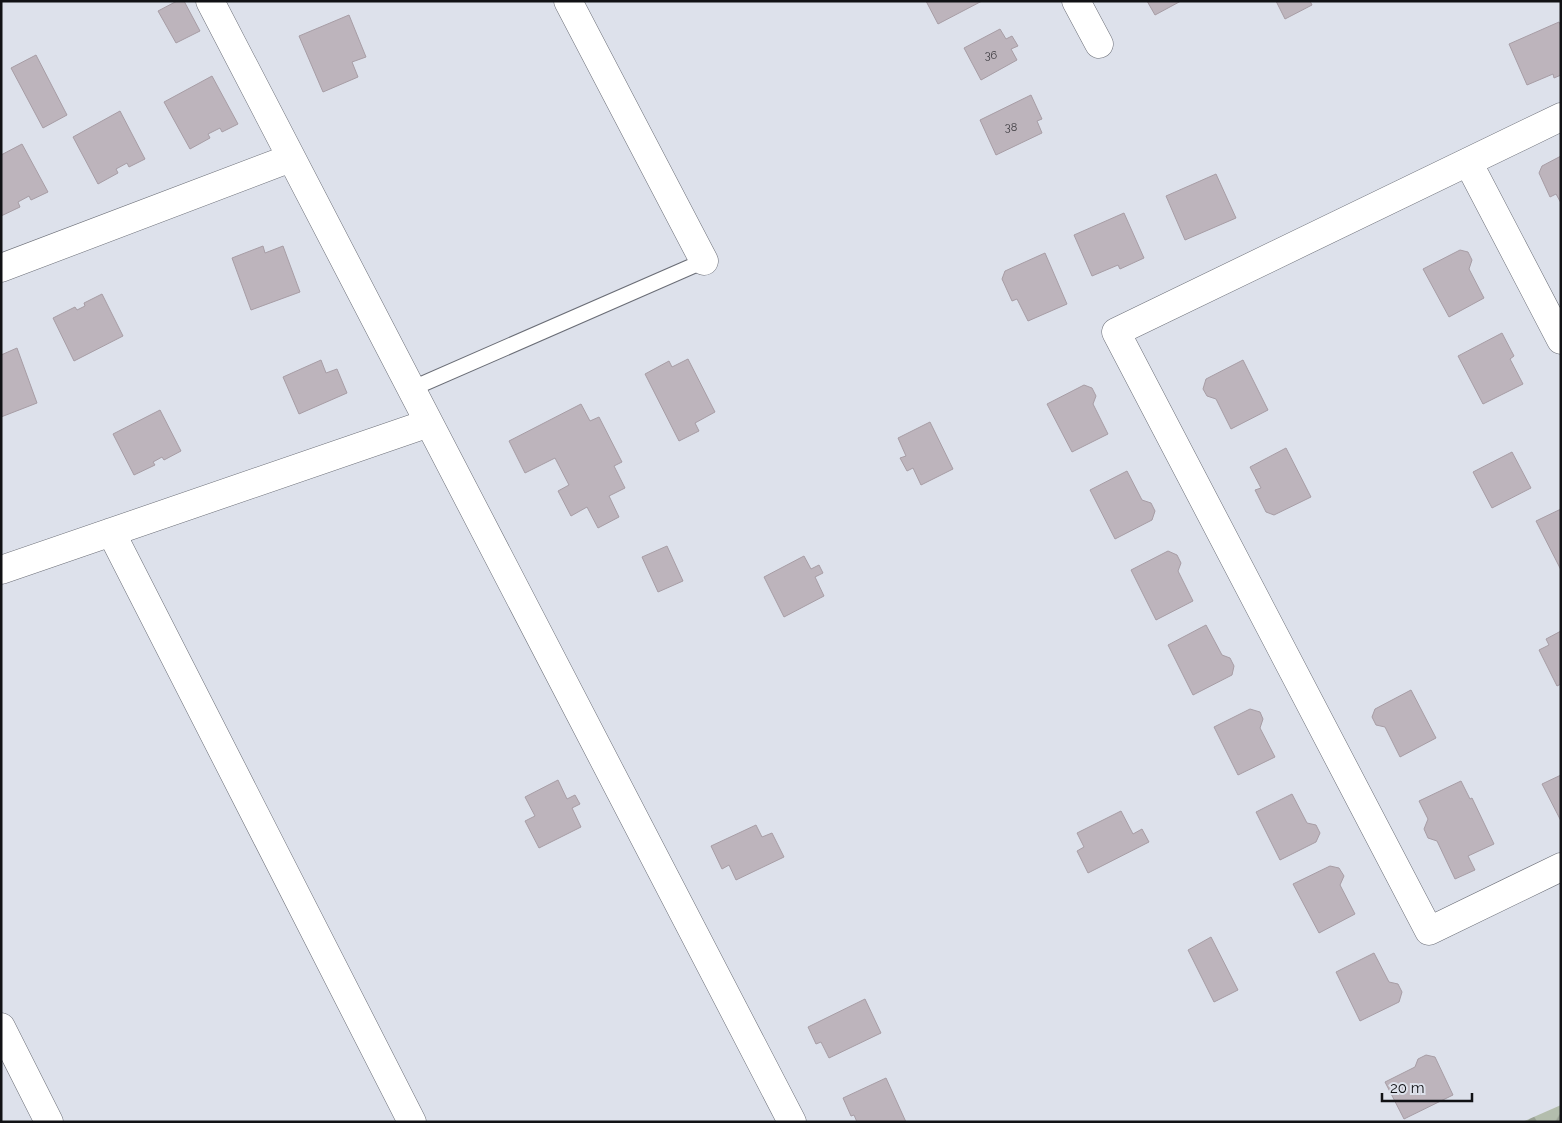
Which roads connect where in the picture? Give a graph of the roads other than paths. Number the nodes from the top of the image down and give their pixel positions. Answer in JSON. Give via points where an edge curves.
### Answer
{"nodes":[{"id":1,"x":210,"y":1,"type":"edge"},
{"id":2,"x":568,"y":1,"type":"edge"},
{"id":3,"x":1076,"y":1,"type":"edge"},
{"id":4,"x":1099,"y":44,"type":"dead end"},
{"id":5,"x":1561,"y":117,"type":"edge"},
{"id":6,"x":291,"y":158,"type":"junction"},
{"id":7,"x":1468,"y":162,"type":"junction"},
{"id":8,"x":704,"y":261,"type":"joint"},
{"id":9,"x":1,"y":268,"type":"edge"},
{"id":10,"x":1561,"y":340,"type":"edge"},
{"id":11,"x":411,"y":389,"type":"junction"},
{"id":12,"x":428,"y":423,"type":"junction"},
{"id":13,"x":111,"y":532,"type":"junction"},
{"id":14,"x":1,"y":570,"type":"edge"},
{"id":15,"x":1561,"y":867,"type":"edge"},
{"id":16,"x":1,"y":1026,"type":"edge"},
{"id":17,"x":49,"y":1122,"type":"edge"},
{"id":18,"x":412,"y":1122,"type":"edge"},
{"id":19,"x":792,"y":1122,"type":"edge"}],
"edges":[{"from":1,"to":6,"type":"street"},
{"from":2,"to":8,"type":"street"},
{"from":3,"to":4,"type":"street"},
{"from":5,"to":7,"type":"street"},
{"from":6,"to":9,"type":"street"},
{"from":6,"to":11,"type":"street"},
{"from":7,"to":10,"type":"street"},
{"from":7,"to":15,"type":"street","via":[[1116,332],[1429,931]]},
{"from":8,"to":11,"type":"lane"},
{"from":11,"to":12,"type":"street"},
{"from":12,"to":13,"type":"street"},
{"from":12,"to":19,"type":"street"},
{"from":13,"to":14,"type":"street"},
{"from":13,"to":18,"type":"street"},
{"from":16,"to":17,"type":"street"}]}
